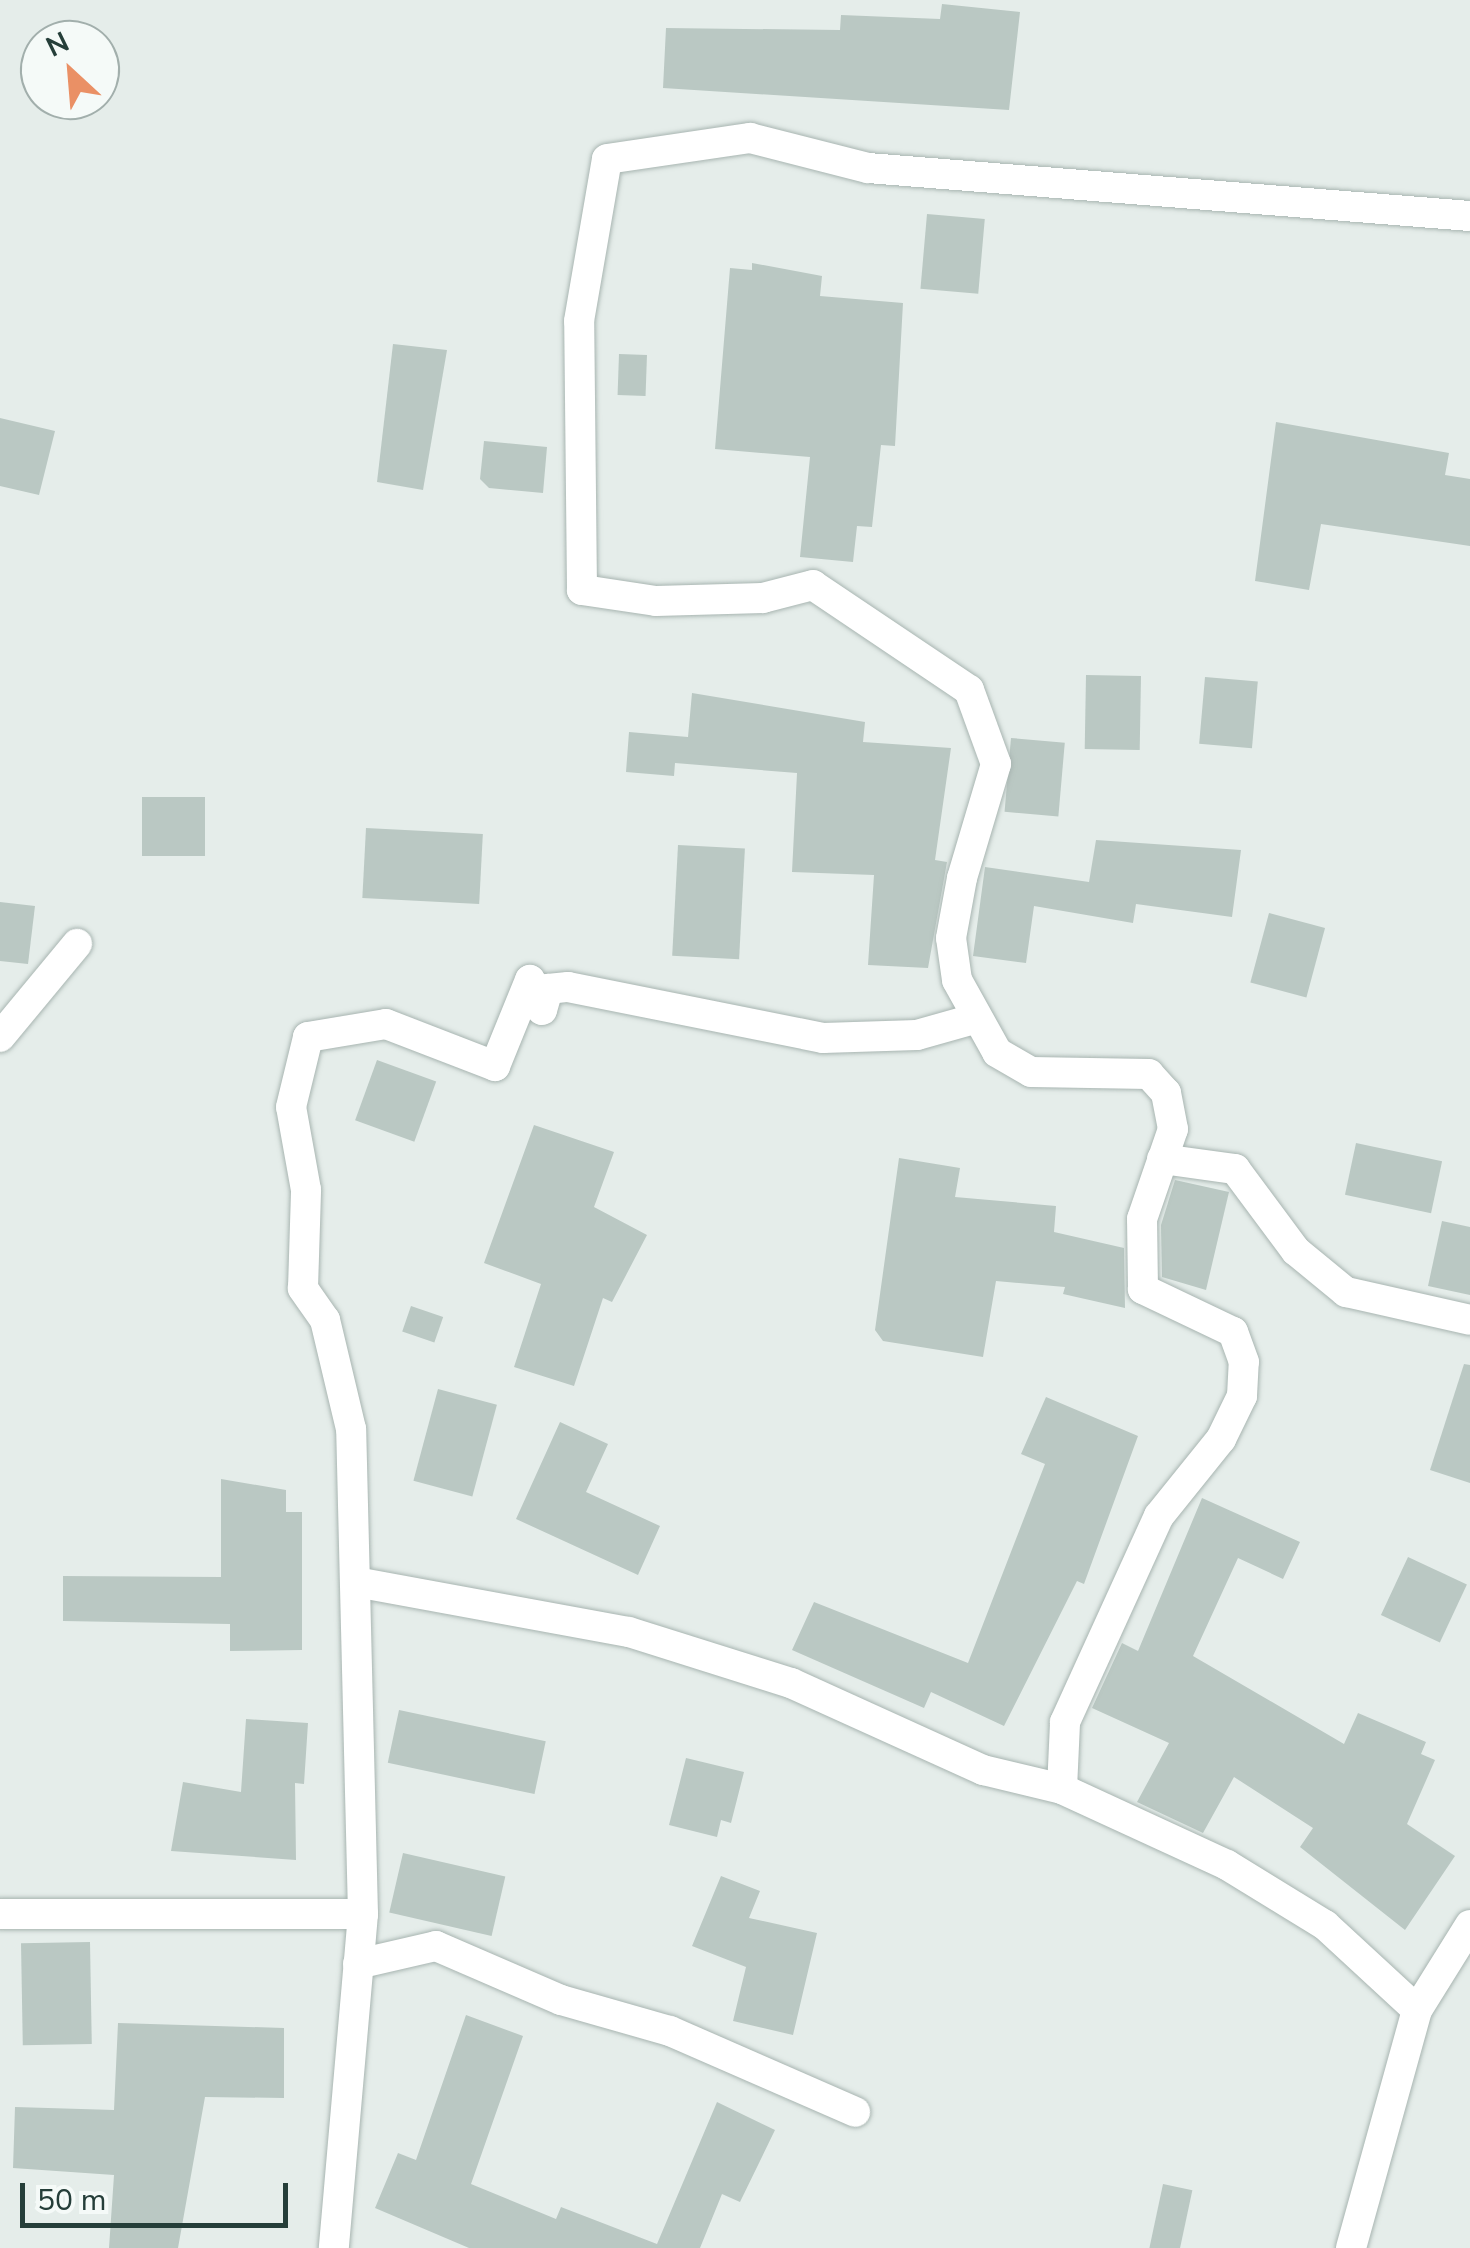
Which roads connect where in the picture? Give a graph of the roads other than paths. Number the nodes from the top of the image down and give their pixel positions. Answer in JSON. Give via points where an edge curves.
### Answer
{"nodes":[{"id":1,"x":1470,"y":216,"type":"edge"},
{"id":2,"x":77,"y":944,"type":"dead end"},
{"id":3,"x":974,"y":1019,"type":"junction"},
{"id":4,"x":0,"y":1037,"type":"edge"},
{"id":5,"x":1162,"y":1159,"type":"junction"},
{"id":6,"x":1470,"y":1320,"type":"edge"},
{"id":7,"x":361,"y":1583,"type":"junction"},
{"id":8,"x":1062,"y":1788,"type":"junction"},
{"id":9,"x":0,"y":1914,"type":"edge"},
{"id":10,"x":363,"y":1914,"type":"junction"},
{"id":11,"x":1470,"y":1925,"type":"edge"},
{"id":12,"x":358,"y":1964,"type":"junction"},
{"id":13,"x":1418,"y":2010,"type":"junction"},
{"id":14,"x":855,"y":2112,"type":"dead end"},
{"id":15,"x":334,"y":2248,"type":"edge"},
{"id":16,"x":1351,"y":2248,"type":"edge"}],
"edges":[{"from":1,"to":3,"type":"street","via":[[868,168],[750,138],[607,160],[579,322],[582,590],[656,601],[763,598],[813,585],[970,690],[996,764],[951,938]]},
{"from":2,"to":4,"type":"street"},
{"from":3,"to":5,"type":"street","via":[[997,1052],[1031,1072],[1149,1074],[1166,1093],[1173,1129]]},
{"from":3,"to":7,"type":"street","via":[[917,1035],[823,1038],[568,987],[548,989],[542,1010],[530,980],[494,1066],[386,1024],[308,1037],[292,1107],[306,1190],[302,1288],[325,1320],[351,1428]]},
{"from":5,"to":6,"type":"street","via":[[1234,1169],[1296,1250],[1346,1292]]},
{"from":5,"to":8,"type":"street","via":[[1142,1219],[1143,1289],[1234,1332],[1244,1362],[1242,1396],[1222,1438],[1159,1516],[1058,1744]]},
{"from":7,"to":8,"type":"street","via":[[629,1632],[791,1683],[983,1770]]},
{"from":7,"to":10,"type":"street"},
{"from":8,"to":13,"type":"street","via":[[1227,1865],[1325,1925]]},
{"from":9,"to":10,"type":"street"},
{"from":10,"to":12,"type":"street"},
{"from":11,"to":13,"type":"street"},
{"from":12,"to":14,"type":"street","via":[[436,1946],[562,2000],[670,2031]]},
{"from":12,"to":15,"type":"street"},
{"from":13,"to":16,"type":"street"}]}
